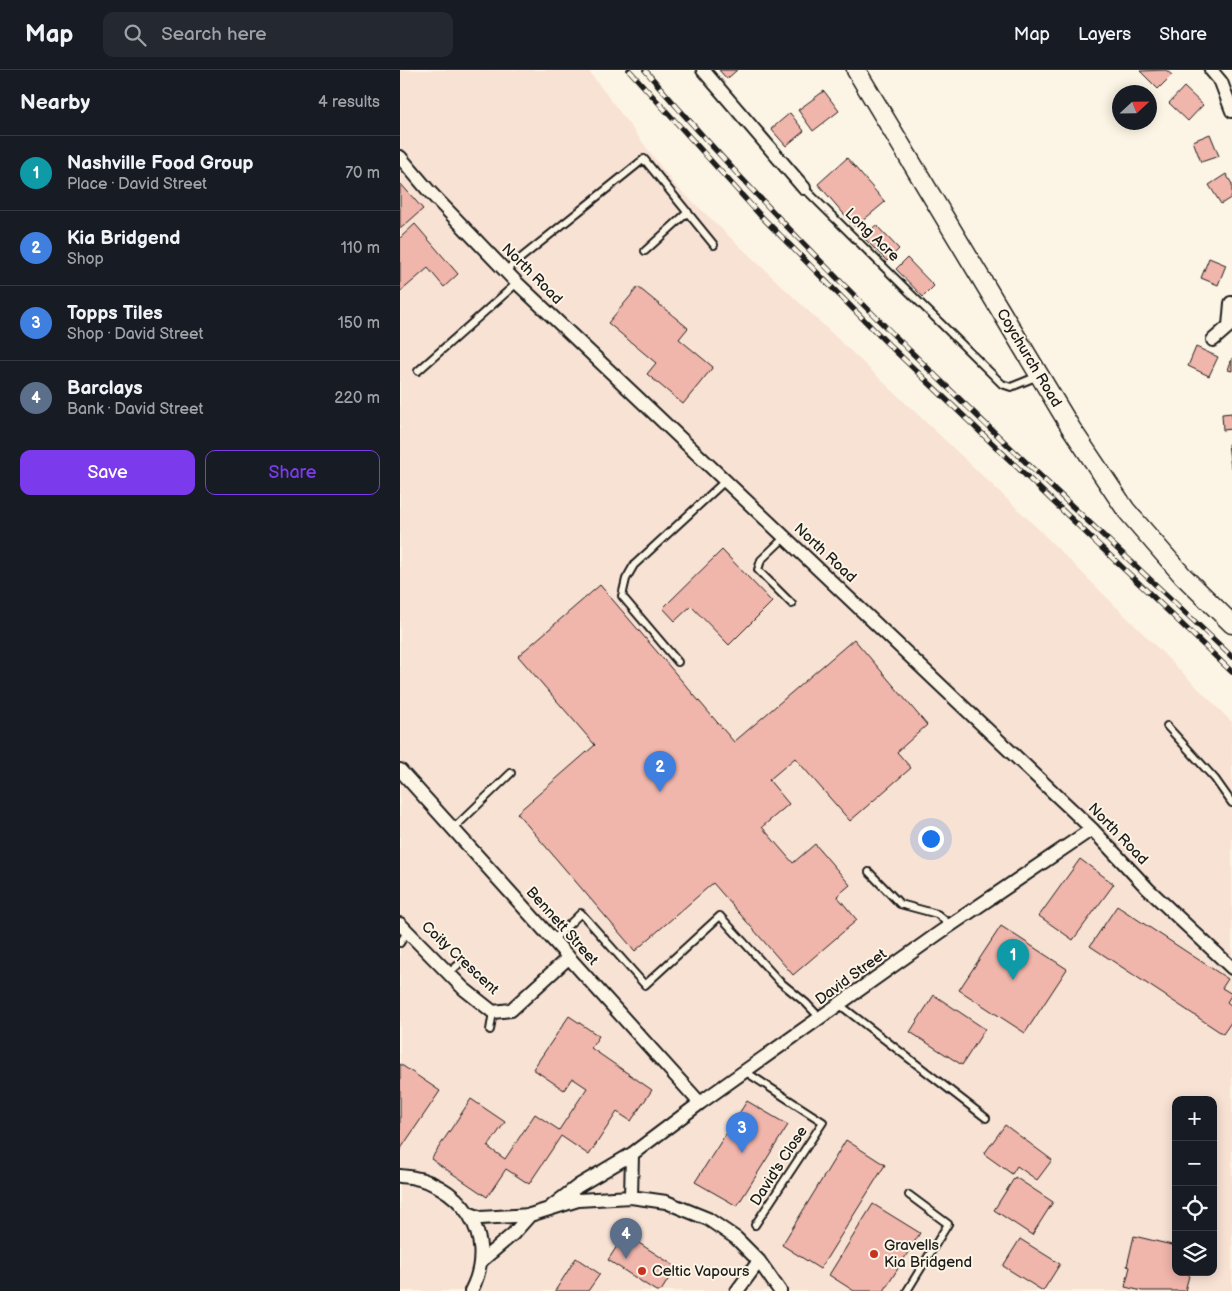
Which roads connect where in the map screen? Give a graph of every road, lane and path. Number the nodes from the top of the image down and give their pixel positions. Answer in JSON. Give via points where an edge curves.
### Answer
{"nodes":[{"id":1,"x":703,"y":70,"type":"edge"},
{"id":2,"x":856,"y":70,"type":"edge"},
{"id":3,"x":1211,"y":70,"type":"edge"},
{"id":4,"x":1232,"y":111,"type":"edge"},
{"id":5,"x":400,"y":157,"type":"edge"},
{"id":6,"x":804,"y":188,"type":"joint"},
{"id":7,"x":688,"y":212,"type":"junction"},
{"id":8,"x":714,"y":246,"type":"dead end"},
{"id":9,"x":645,"y":251,"type":"dead end"},
{"id":10,"x":506,"y":270,"type":"junction"},
{"id":11,"x":517,"y":283,"type":"junction"},
{"id":12,"x":1231,"y":303,"type":"edge"},
{"id":13,"x":1231,"y":326,"type":"edge"},
{"id":14,"x":1212,"y":340,"type":"dead end"},
{"id":15,"x":418,"y":371,"type":"dead end"},
{"id":16,"x":1039,"y":375,"type":"junction"},
{"id":17,"x":724,"y":481,"type":"junction"},
{"id":18,"x":784,"y":538,"type":"junction"},
{"id":19,"x":792,"y":604,"type":"dead end"},
{"id":20,"x":1232,"y":624,"type":"edge"},
{"id":21,"x":678,"y":662,"type":"dead end"},
{"id":22,"x":1167,"y":726,"type":"dead end"},
{"id":23,"x":400,"y":770,"type":"edge"},
{"id":24,"x":511,"y":773,"type":"dead end"},
{"id":25,"x":1232,"y":803,"type":"edge"},
{"id":26,"x":453,"y":829,"type":"junction"},
{"id":27,"x":1092,"y":829,"type":"junction"},
{"id":28,"x":869,"y":872,"type":"dead end"},
{"id":29,"x":951,"y":925,"type":"junction"},
{"id":30,"x":404,"y":928,"type":"edge"},
{"id":31,"x":553,"y":940,"type":"junction"},
{"id":32,"x":400,"y":943,"type":"edge"},
{"id":33,"x":568,"y":958,"type":"junction"},
{"id":34,"x":1232,"y":968,"type":"edge"},
{"id":35,"x":840,"y":1005,"type":"junction"},
{"id":36,"x":493,"y":1012,"type":"junction"},
{"id":37,"x":821,"y":1019,"type":"junction"},
{"id":38,"x":490,"y":1030,"type":"dead end"},
{"id":39,"x":746,"y":1072,"type":"junction"},
{"id":40,"x":700,"y":1103,"type":"junction"},
{"id":41,"x":986,"y":1118,"type":"dead end"},
{"id":42,"x":632,"y":1154,"type":"junction"},
{"id":43,"x":400,"y":1176,"type":"edge"},
{"id":44,"x":909,"y":1195,"type":"dead end"},
{"id":45,"x":631,"y":1196,"type":"junction"},
{"id":46,"x":552,"y":1206,"type":"junction"},
{"id":47,"x":468,"y":1213,"type":"junction"},
{"id":48,"x":530,"y":1215,"type":"junction"},
{"id":49,"x":755,"y":1225,"type":"dead end"},
{"id":50,"x":759,"y":1261,"type":"junction"},
{"id":51,"x":480,"y":1262,"type":"junction"},
{"id":52,"x":471,"y":1291,"type":"edge"},
{"id":53,"x":737,"y":1291,"type":"edge"},
{"id":54,"x":780,"y":1291,"type":"edge"},
{"id":55,"x":907,"y":1291,"type":"edge"}],
"edges":[{"from":1,"to":6,"type":"street","name":"Long Acre"},
{"from":2,"to":16,"type":"main road","name":"Coychurch Road"},
{"from":3,"to":4,"type":"street","via":[[1221,82]]},
{"from":5,"to":10,"type":"street","name":"North Road"},
{"from":6,"to":16,"type":"lane","name":"Long Acre","via":[[1002,384],[1011,387]]},
{"from":7,"to":8,"type":"lane"},
{"from":7,"to":9,"type":"lane"},
{"from":7,"to":10,"type":"lane","via":[[644,159]]},
{"from":10,"to":11,"type":"street","name":"North Road"},
{"from":11,"to":15,"type":"lane"},
{"from":11,"to":17,"type":"street","name":"North Road"},
{"from":12,"to":13,"type":"street"},
{"from":13,"to":14,"type":"street"},
{"from":16,"to":20,"type":"main road","name":"Coychurch Road","via":[[1126,510],[1182,576]]},
{"from":17,"to":18,"type":"street","name":"North Road"},
{"from":17,"to":21,"type":"lane","via":[[644,554],[626,579],[622,596]]},
{"from":18,"to":19,"type":"lane","via":[[761,560],[758,570]]},
{"from":18,"to":27,"type":"street","name":"North Road"},
{"from":22,"to":25,"type":"lane","via":[[1216,779]]},
{"from":23,"to":26,"type":"street","name":"Bennett Street"},
{"from":24,"to":26,"type":"lane"},
{"from":26,"to":31,"type":"street","name":"Bennett Street"},
{"from":27,"to":29,"type":"street","name":"David Street"},
{"from":27,"to":34,"type":"street","name":"North Road"},
{"from":28,"to":29,"type":"lane","via":[[900,904],[937,914]]},
{"from":29,"to":35,"type":"street","name":"David Street"},
{"from":30,"to":32,"type":"lane"},
{"from":30,"to":36,"type":"street","name":"Coity Crescent","via":[[453,969]]},
{"from":31,"to":33,"type":"street","name":"Bennett Street"},
{"from":31,"to":37,"type":"lane","via":[[581,913],[645,985],[720,916],[779,981]]},
{"from":33,"to":36,"type":"street","name":"Coity Crescent","via":[[511,1010]]},
{"from":33,"to":40,"type":"street","name":"Bennett Street"},
{"from":35,"to":37,"type":"street","name":"David Street"},
{"from":35,"to":41,"type":"lane"},
{"from":36,"to":38,"type":"lane"},
{"from":37,"to":39,"type":"street","name":"David Street"},
{"from":39,"to":40,"type":"street","name":"David Street"},
{"from":39,"to":49,"type":"lane","name":"David's Close","via":[[823,1122]]},
{"from":40,"to":42,"type":"street","name":"David Street"},
{"from":42,"to":45,"type":"street"},
{"from":42,"to":46,"type":"street","name":"David Street","via":[[578,1186]]},
{"from":43,"to":47,"type":"street","via":[[436,1184],[454,1196]]},
{"from":44,"to":55,"type":"lane","via":[[948,1224]]},
{"from":45,"to":46,"type":"street","via":[[578,1200]]},
{"from":45,"to":50,"type":"street","via":[[666,1202],[708,1220],[736,1238]]},
{"from":46,"to":48,"type":"street"},
{"from":47,"to":48,"type":"street","via":[[481,1218]]},
{"from":47,"to":51,"type":"street","via":[[476,1228]]},
{"from":48,"to":51,"type":"street"},
{"from":50,"to":53,"type":"street"},
{"from":50,"to":54,"type":"street"},
{"from":51,"to":52,"type":"street"}]}
